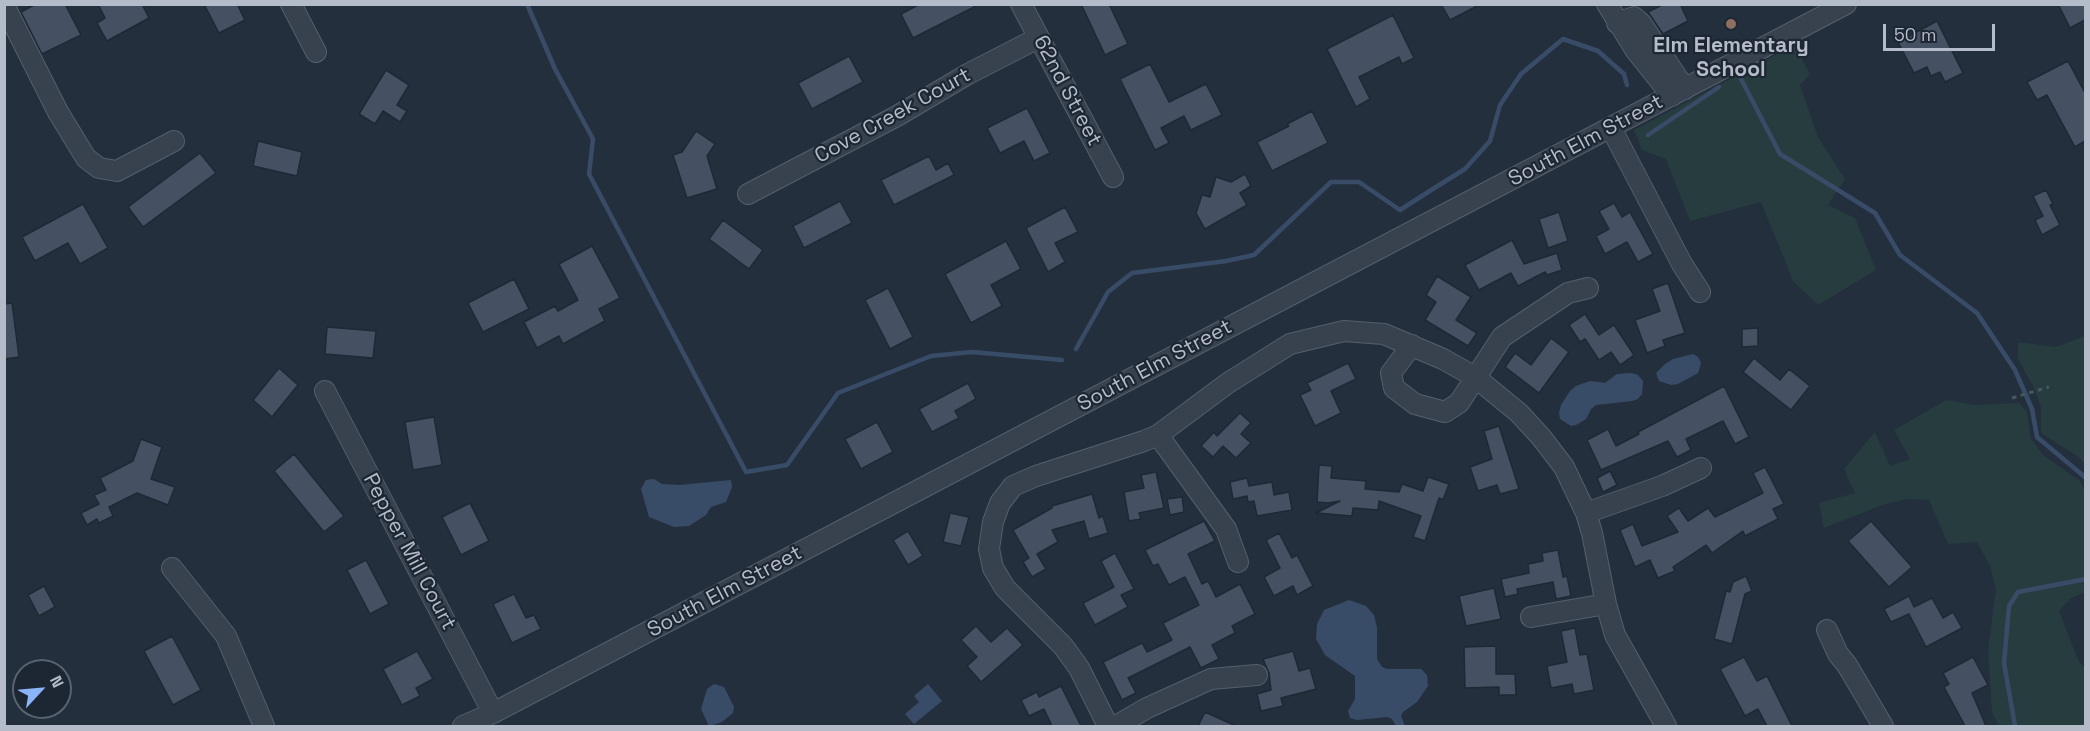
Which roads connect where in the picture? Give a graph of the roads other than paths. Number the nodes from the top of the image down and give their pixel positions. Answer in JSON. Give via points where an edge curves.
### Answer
{"nodes":[{"id":1,"x":291,"y":4,"type":"edge"},
{"id":2,"x":1021,"y":4,"type":"edge"},
{"id":3,"x":1607,"y":4,"type":"edge"},
{"id":4,"x":1846,"y":4,"type":"edge"},
{"id":5,"x":4,"y":5,"type":"edge"},
{"id":6,"x":1038,"y":38,"type":"junction"},
{"id":7,"x":316,"y":52,"type":"dead end"},
{"id":8,"x":1678,"y":92,"type":"junction"},
{"id":9,"x":1611,"y":128,"type":"junction"},
{"id":10,"x":174,"y":141,"type":"dead end"},
{"id":11,"x":1113,"y":177,"type":"dead end"},
{"id":12,"x":748,"y":194,"type":"dead end"},
{"id":13,"x":1588,"y":288,"type":"dead end"},
{"id":14,"x":1700,"y":292,"type":"dead end"},
{"id":15,"x":1412,"y":345,"type":"junction"},
{"id":16,"x":1475,"y":378,"type":"junction"},
{"id":17,"x":325,"y":391,"type":"dead end"},
{"id":18,"x":1158,"y":435,"type":"junction"},
{"id":19,"x":1701,"y":468,"type":"dead end"},
{"id":20,"x":1586,"y":513,"type":"junction"},
{"id":21,"x":1238,"y":562,"type":"dead end"},
{"id":22,"x":172,"y":568,"type":"dead end"},
{"id":23,"x":1606,"y":604,"type":"junction"},
{"id":24,"x":1531,"y":617,"type":"dead end"},
{"id":25,"x":1827,"y":630,"type":"dead end"},
{"id":26,"x":1257,"y":675,"type":"dead end"},
{"id":27,"x":493,"y":713,"type":"junction"},
{"id":28,"x":264,"y":726,"type":"edge"},
{"id":29,"x":463,"y":726,"type":"edge"},
{"id":30,"x":1108,"y":726,"type":"edge"},
{"id":31,"x":1116,"y":726,"type":"edge"},
{"id":32,"x":1666,"y":726,"type":"edge"},
{"id":33,"x":1883,"y":726,"type":"edge"}],
"edges":[{"from":1,"to":7,"type":"street"},
{"from":2,"to":6,"type":"street","name":"62nd Street"},
{"from":3,"to":8,"type":"street","via":[[1617,23],[1634,17],[1641,22]]},
{"from":4,"to":8,"type":"street","name":"South Elm Street"},
{"from":5,"to":10,"type":"street","via":[[86,158],[99,168],[117,171]]},
{"from":6,"to":11,"type":"street","name":"62nd Street"},
{"from":6,"to":12,"type":"street","name":"Cove Creek Court"},
{"from":8,"to":9,"type":"street","name":"South Elm Street"},
{"from":9,"to":14,"type":"street"},
{"from":9,"to":27,"type":"street","name":"South Elm Street"},
{"from":13,"to":16,"type":"street","via":[[1568,292],[1502,337]]},
{"from":15,"to":16,"type":"street"},
{"from":15,"to":16,"type":"street","via":[[1391,373],[1394,387],[1415,404],[1445,412],[1459,403]]},
{"from":15,"to":18,"type":"street","via":[[1384,334],[1344,331],[1290,344]]},
{"from":16,"to":20,"type":"street","via":[[1519,413],[1541,437],[1564,467]]},
{"from":17,"to":27,"type":"street","name":"Pepper Mill Court"},
{"from":18,"to":21,"type":"street","via":[[1226,529]]},
{"from":18,"to":30,"type":"street","via":[[1012,486],[993,522],[989,549],[998,578],[1063,646],[1079,668]]},
{"from":19,"to":20,"type":"street"},
{"from":20,"to":23,"type":"street"},
{"from":22,"to":28,"type":"street","via":[[226,636]]},
{"from":23,"to":24,"type":"street"},
{"from":23,"to":32,"type":"street","via":[[1615,635]]},
{"from":25,"to":33,"type":"street"},
{"from":26,"to":31,"type":"street","via":[[1211,679]]},
{"from":27,"to":29,"type":"street","name":"South Elm Street"}]}
